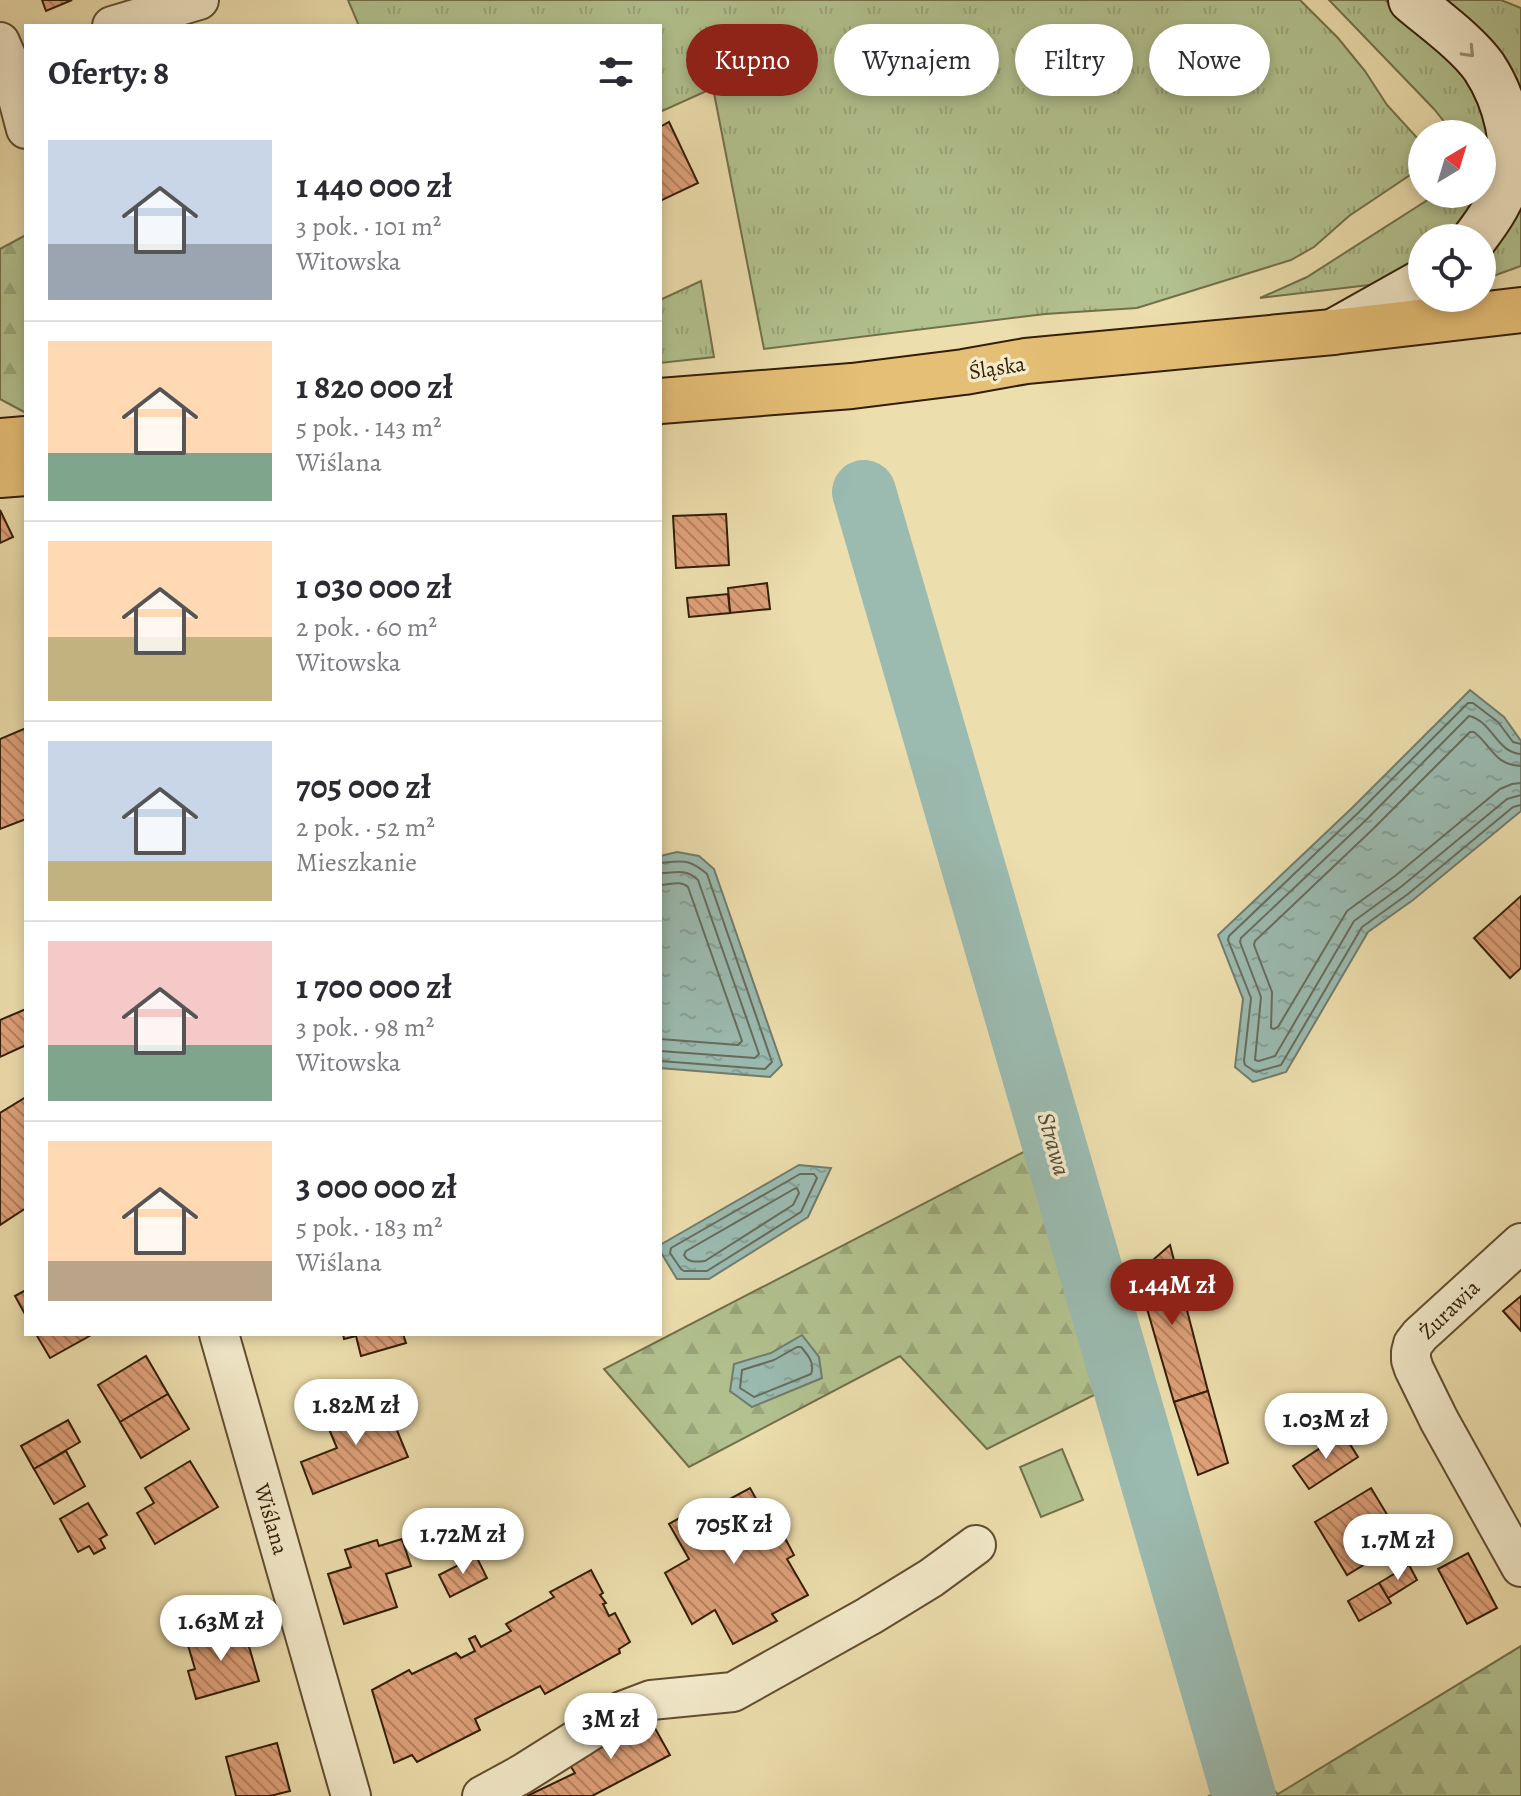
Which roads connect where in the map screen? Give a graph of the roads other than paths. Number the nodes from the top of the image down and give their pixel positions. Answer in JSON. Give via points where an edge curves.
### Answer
{"nodes":[{"id":1,"x":199,"y":0,"type":"edge"},
{"id":2,"x":1411,"y":0,"type":"edge"},
{"id":3,"x":119,"y":24,"type":"edge"},
{"id":4,"x":11,"y":51,"type":"edge"},
{"id":5,"x":24,"y":119,"type":"edge"},
{"id":6,"x":1486,"y":224,"type":"edge"},
{"id":7,"x":1521,"y":280,"type":"edge"},
{"id":8,"x":1496,"y":288,"type":"edge"},
{"id":9,"x":1408,"y":290,"type":"edge"},
{"id":10,"x":1521,"y":310,"type":"edge"},
{"id":11,"x":1408,"y":312,"type":"edge"},
{"id":12,"x":1333,"y":332,"type":"junction"},
{"id":13,"x":662,"y":401,"type":"edge"},
{"id":14,"x":24,"y":439,"type":"edge"},
{"id":15,"x":0,"y":441,"type":"edge"},
{"id":16,"x":24,"y":473,"type":"edge"},
{"id":17,"x":0,"y":475,"type":"edge"},
{"id":18,"x":1521,"y":1243,"type":"edge"},
{"id":19,"x":220,"y":1336,"type":"edge"},
{"id":20,"x":976,"y":1545,"type":"dead end"},
{"id":21,"x":1521,"y":1567,"type":"edge"},
{"id":22,"x":351,"y":1796,"type":"edge"},
{"id":23,"x":482,"y":1796,"type":"edge"}],
"edges":[{"from":1,"to":3,"type":"street"},
{"from":2,"to":6,"type":"main road","one_way":true,"via":[[1483,66],[1501,102],[1511,159],[1507,184]]},
{"from":4,"to":5,"type":"street"},
{"from":7,"to":8,"type":"main road"},
{"from":9,"to":12,"type":"main road"},
{"from":10,"to":12,"type":"main road","name":"Śląska"},
{"from":11,"to":12,"type":"main road","name":"Śląska"},
{"from":12,"to":13,"type":"main road","name":"Śląska","via":[[1026,361],[852,386]]},
{"from":14,"to":15,"type":"main road"},
{"from":16,"to":17,"type":"main road"},
{"from":18,"to":21,"type":"street","name":"Żurawia","via":[[1428,1326],[1413,1344],[1411,1360]]},
{"from":19,"to":22,"type":"street","name":"Wiślana"},
{"from":20,"to":23,"type":"street","via":[[869,1616],[733,1692],[651,1700],[622,1711]]}]}
